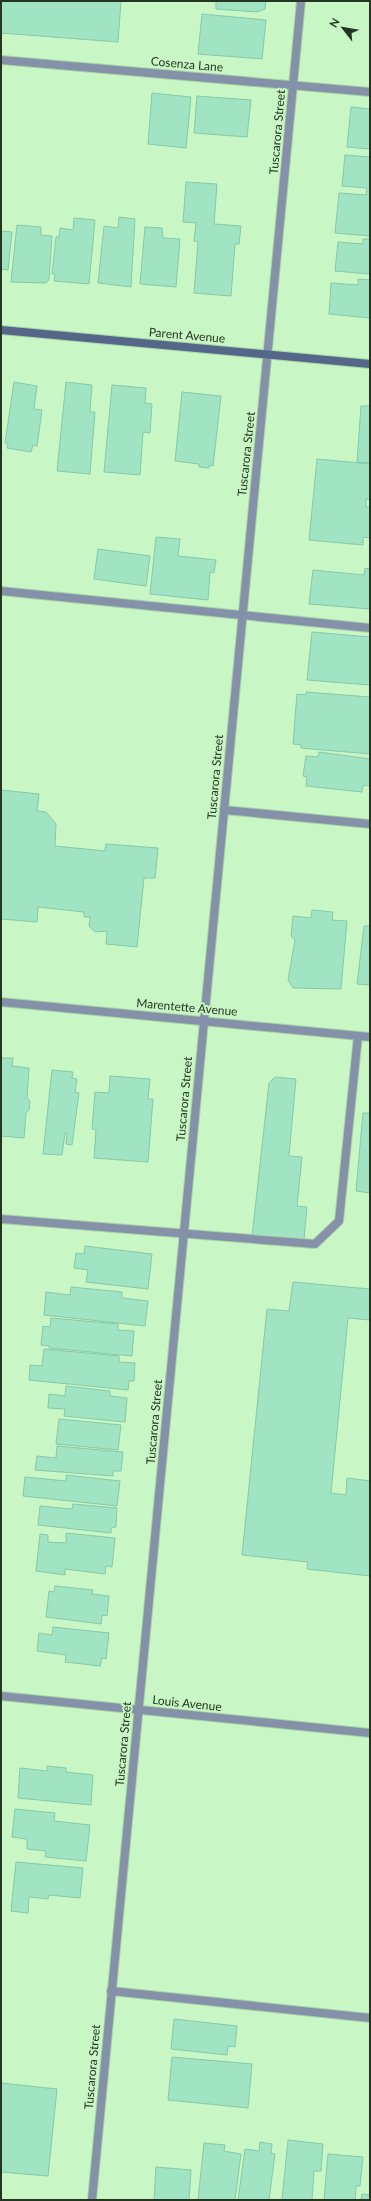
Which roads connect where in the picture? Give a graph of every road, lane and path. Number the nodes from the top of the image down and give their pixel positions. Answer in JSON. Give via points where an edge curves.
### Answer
{"nodes":[{"id":1,"x":301,"y":1,"type":"edge"},
{"id":2,"x":1,"y":60,"type":"edge"},
{"id":3,"x":293,"y":86,"type":"junction"},
{"id":4,"x":370,"y":92,"type":"edge"},
{"id":5,"x":1,"y":330,"type":"edge"},
{"id":6,"x":267,"y":355,"type":"junction"},
{"id":7,"x":370,"y":364,"type":"edge"},
{"id":8,"x":1,"y":591,"type":"edge"},
{"id":9,"x":242,"y":615,"type":"junction"},
{"id":10,"x":370,"y":628,"type":"edge"},
{"id":11,"x":224,"y":810,"type":"junction"},
{"id":12,"x":370,"y":824,"type":"edge"},
{"id":13,"x":1,"y":1002,"type":"edge"},
{"id":14,"x":204,"y":1021,"type":"junction"},
{"id":15,"x":358,"y":1036,"type":"junction"},
{"id":16,"x":370,"y":1037,"type":"edge"},
{"id":17,"x":1,"y":1219,"type":"edge"},
{"id":18,"x":184,"y":1235,"type":"junction"},
{"id":19,"x":1,"y":1696,"type":"edge"},
{"id":20,"x":138,"y":1710,"type":"junction"},
{"id":21,"x":370,"y":1733,"type":"edge"},
{"id":22,"x":111,"y":1991,"type":"junction"},
{"id":23,"x":370,"y":2018,"type":"edge"},
{"id":24,"x":92,"y":2200,"type":"edge"}],
"edges":[{"from":1,"to":3,"type":"street","name":"Tuscarora Street"},
{"from":2,"to":3,"type":"street","name":"Cosenza Lane"},
{"from":3,"to":4,"type":"street","name":"Cosenza Lane"},
{"from":3,"to":6,"type":"street","name":"Tuscarora Street"},
{"from":5,"to":6,"type":"street","name":"Parent Avenue"},
{"from":6,"to":7,"type":"street","name":"Parent Avenue"},
{"from":6,"to":9,"type":"street","name":"Tuscarora Street"},
{"from":8,"to":9,"type":"street"},
{"from":9,"to":10,"type":"street"},
{"from":9,"to":11,"type":"street","name":"Tuscarora Street"},
{"from":11,"to":12,"type":"street"},
{"from":11,"to":14,"type":"street","name":"Tuscarora Street"},
{"from":13,"to":14,"type":"street","name":"Marentette Avenue"},
{"from":14,"to":15,"type":"street","name":"Marentette Avenue"},
{"from":14,"to":18,"type":"street","name":"Tuscarora Street"},
{"from":15,"to":16,"type":"street","name":"Marentette Avenue"},
{"from":15,"to":18,"type":"street","via":[[338,1221],[315,1244]]},
{"from":17,"to":18,"type":"street"},
{"from":18,"to":20,"type":"street","name":"Tuscarora Street"},
{"from":19,"to":20,"type":"street","name":"Louis Avenue"},
{"from":20,"to":21,"type":"street","name":"Louis Avenue"},
{"from":20,"to":22,"type":"street","name":"Tuscarora Street"},
{"from":22,"to":23,"type":"street"},
{"from":22,"to":24,"type":"street","name":"Tuscarora Street"}]}
